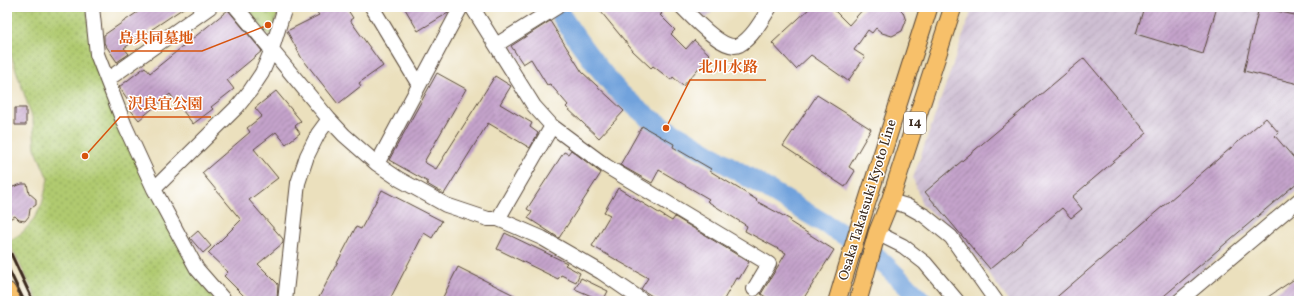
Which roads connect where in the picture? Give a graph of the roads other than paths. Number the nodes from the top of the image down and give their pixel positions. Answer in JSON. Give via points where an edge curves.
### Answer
{"nodes":[{"id":1,"x":92,"y":7,"type":"edge"},
{"id":2,"x":210,"y":7,"type":"edge"},
{"id":3,"x":236,"y":7,"type":"edge"},
{"id":4,"x":285,"y":7,"type":"edge"},
{"id":5,"x":372,"y":7,"type":"edge"},
{"id":6,"x":461,"y":7,"type":"edge"},
{"id":7,"x":472,"y":7,"type":"edge"},
{"id":8,"x":682,"y":7,"type":"edge"},
{"id":9,"x":770,"y":7,"type":"edge"},
{"id":10,"x":929,"y":7,"type":"edge"},
{"id":11,"x":953,"y":7,"type":"edge"},
{"id":12,"x":552,"y":10,"type":"edge"},
{"id":13,"x":496,"y":45,"type":"junction"},
{"id":14,"x":272,"y":49,"type":"junction"},
{"id":15,"x":107,"y":80,"type":"junction"},
{"id":16,"x":419,"y":85,"type":"junction"},
{"id":17,"x":329,"y":119,"type":"junction"},
{"id":18,"x":552,"y":126,"type":"junction"},
{"id":19,"x":377,"y":164,"type":"junction"},
{"id":20,"x":154,"y":189,"type":"junction"},
{"id":21,"x":1299,"y":200,"type":"edge"},
{"id":22,"x":890,"y":201,"type":"junction"},
{"id":23,"x":498,"y":219,"type":"junction"},
{"id":24,"x":876,"y":236,"type":"junction"},
{"id":25,"x":754,"y":289,"type":"dead end"},
{"id":26,"x":7,"y":291,"type":"edge"},
{"id":27,"x":12,"y":301,"type":"edge"},
{"id":28,"x":225,"y":301,"type":"edge"},
{"id":29,"x":285,"y":301,"type":"edge"},
{"id":30,"x":643,"y":301,"type":"edge"},
{"id":31,"x":837,"y":301,"type":"edge"},
{"id":32,"x":858,"y":301,"type":"edge"},
{"id":33,"x":957,"y":301,"type":"edge"},
{"id":34,"x":996,"y":301,"type":"edge"},
{"id":35,"x":1179,"y":301,"type":"edge"}],
"edges":[{"from":1,"to":15,"type":"street","via":[[97,54]]},
{"from":2,"to":15,"type":"street"},
{"from":3,"to":14,"type":"street"},
{"from":4,"to":14,"type":"street"},
{"from":5,"to":16,"type":"street"},
{"from":6,"to":16,"type":"street"},
{"from":7,"to":13,"type":"street"},
{"from":8,"to":9,"type":"street","via":[[718,40],[728,46],[738,46],[748,38]]},
{"from":10,"to":31,"type":"main road","name":"Osaka Takatsuki Kyoto Line","number":"14"},
{"from":11,"to":22,"type":"main road","name":"Osaka Takatsuki Kyoto Line","number":"14"},
{"from":12,"to":13,"type":"street"},
{"from":13,"to":18,"type":"street","via":[[534,106]]},
{"from":14,"to":17,"type":"street"},
{"from":14,"to":20,"type":"street","via":[[262,73],[237,107]]},
{"from":15,"to":20,"type":"street"},
{"from":16,"to":19,"type":"street"},
{"from":17,"to":19,"type":"street"},
{"from":17,"to":29,"type":"street","via":[[307,156],[298,183]]},
{"from":18,"to":23,"type":"street"},
{"from":18,"to":25,"type":"street","via":[[606,166],[769,264]]},
{"from":19,"to":23,"type":"street","via":[[446,205],[488,219]]},
{"from":20,"to":28,"type":"street","via":[[197,269]]},
{"from":21,"to":35,"type":"street"},
{"from":22,"to":24,"type":"main road","name":"Osaka Takatsuki Kyoto Line","number":"14"},
{"from":22,"to":34,"type":"street","via":[[913,209],[951,237]]},
{"from":23,"to":30,"type":"street","via":[[542,238],[601,272]]},
{"from":24,"to":32,"type":"main road","name":"Osaka Takatsuki Kyoto Line","number":"14"},
{"from":24,"to":33,"type":"street","via":[[903,246],[925,263]]},
{"from":26,"to":27,"type":"main road"}]}
